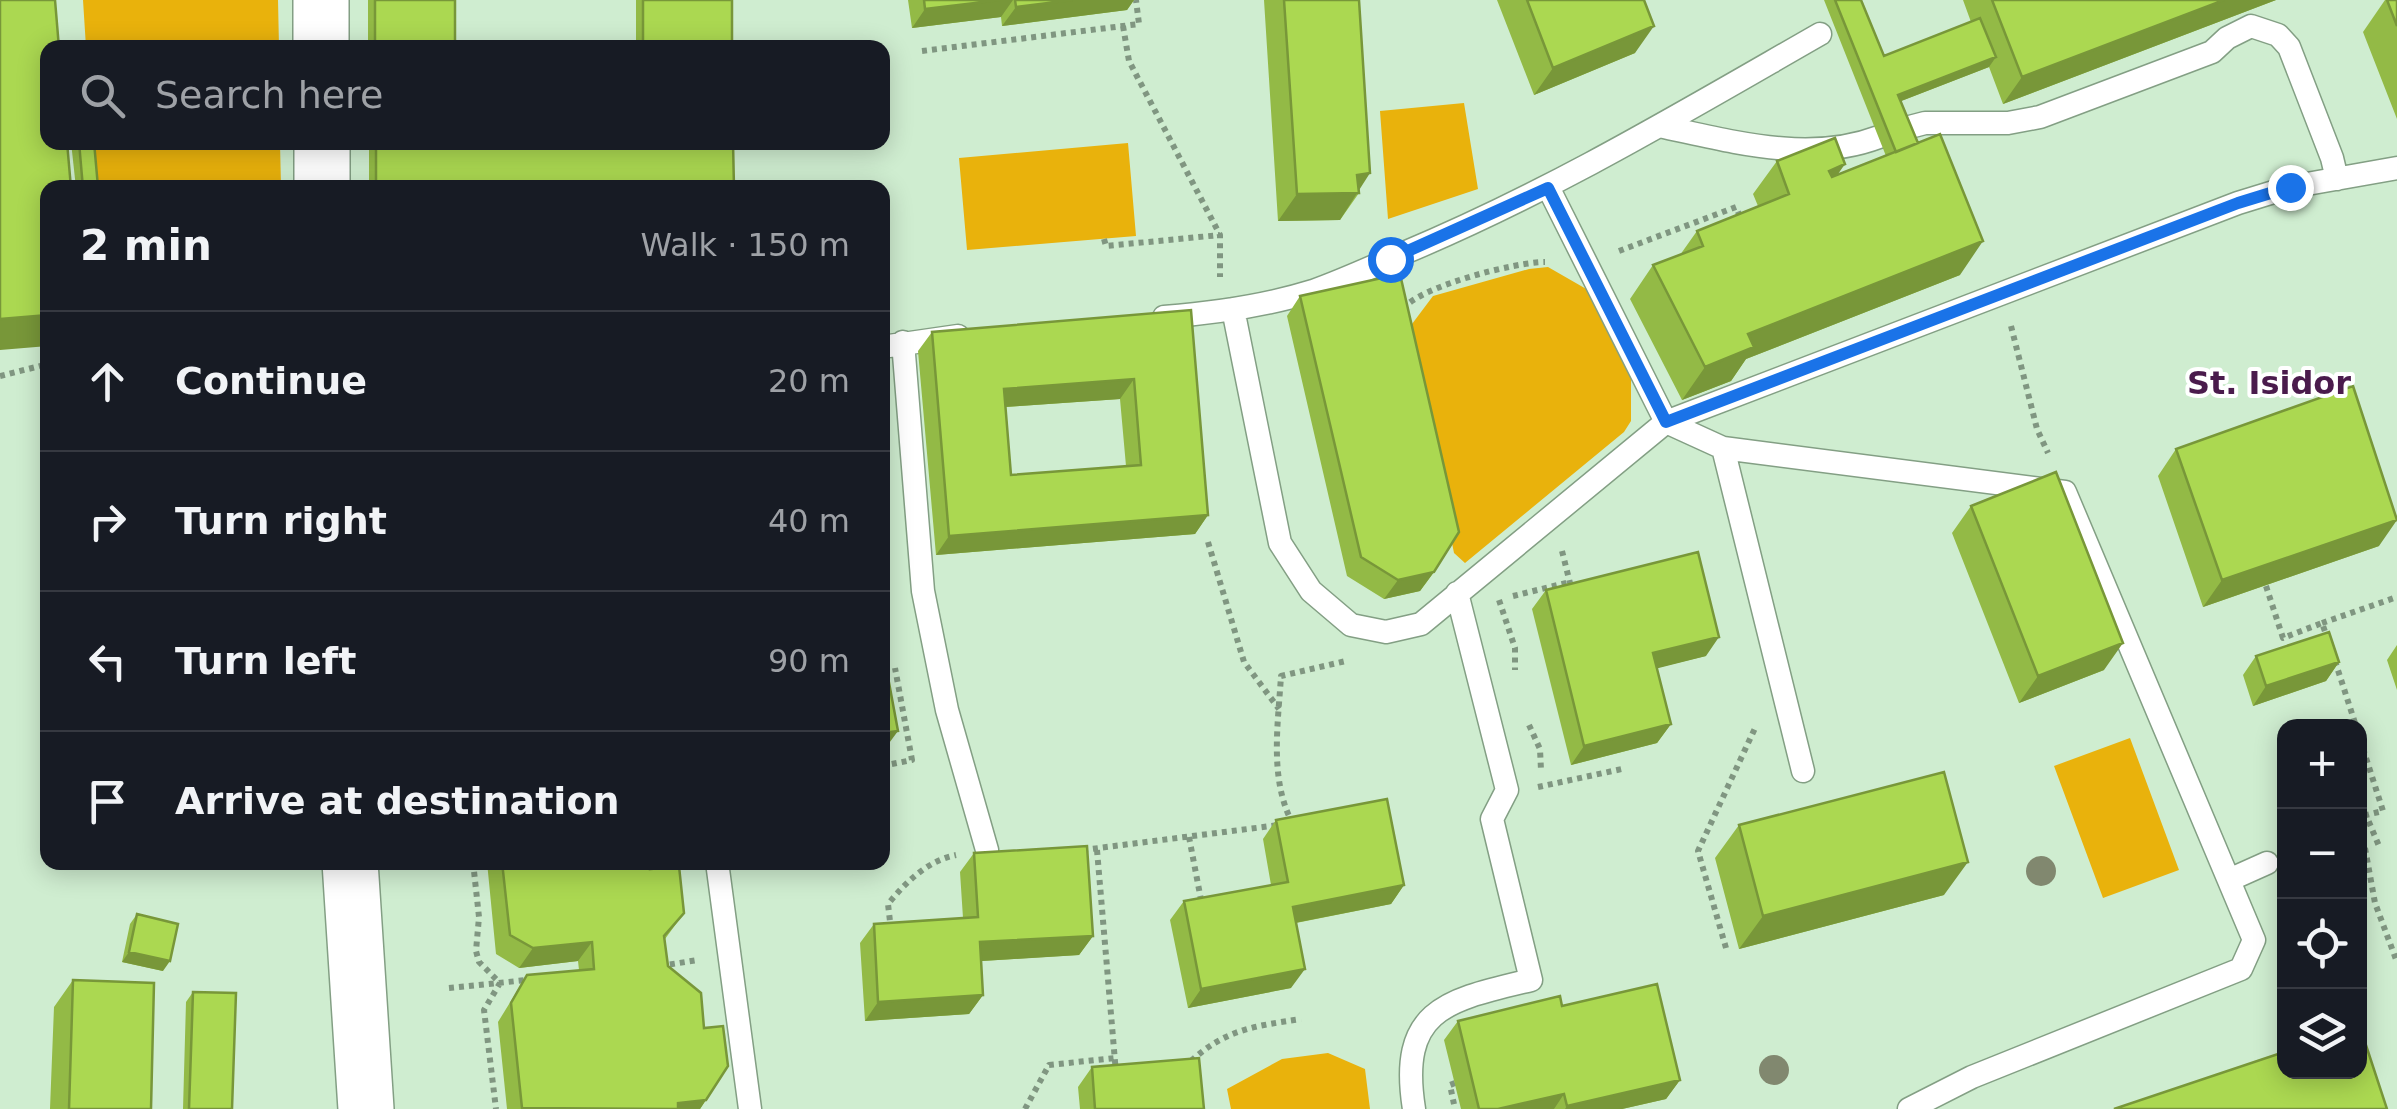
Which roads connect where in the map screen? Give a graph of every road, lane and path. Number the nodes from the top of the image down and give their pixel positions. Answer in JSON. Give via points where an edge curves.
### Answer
{"nodes":[{"id":1,"x":321,"y":0,"type":"edge"},
{"id":2,"x":1136,"y":0,"type":"edge"},
{"id":3,"x":1124,"y":26,"type":"junction"},
{"id":4,"x":1820,"y":34,"type":"dead end"},
{"id":5,"x":321,"y":40,"type":"edge"},
{"id":6,"x":922,"y":50,"type":"dead end"},
{"id":7,"x":1660,"y":126,"type":"junction"},
{"id":8,"x":322,"y":150,"type":"edge"},
{"id":9,"x":2397,"y":168,"type":"edge"},
{"id":10,"x":2337,"y":179,"type":"junction"},
{"id":11,"x":322,"y":180,"type":"edge"},
{"id":12,"x":1548,"y":188,"type":"junction"},
{"id":13,"x":1220,"y":235,"type":"junction"},
{"id":14,"x":1747,"y":235,"type":"edge"},
{"id":15,"x":1104,"y":238,"type":"dead end"},
{"id":16,"x":1586,"y":262,"type":"junction"},
{"id":17,"x":2004,"y":291,"type":"junction"},
{"id":18,"x":1240,"y":308,"type":"junction"},
{"id":19,"x":1149,"y":318,"type":"edge"},
{"id":20,"x":1399,"y":324,"type":"edge"},
{"id":21,"x":976,"y":334,"type":"edge"},
{"id":22,"x":893,"y":345,"type":"edge"},
{"id":23,"x":40,"y":366,"type":"edge"},
{"id":24,"x":0,"y":376,"type":"edge"},
{"id":25,"x":1666,"y":422,"type":"junction"},
{"id":26,"x":1723,"y":448,"type":"junction"},
{"id":27,"x":2065,"y":492,"type":"junction"},
{"id":28,"x":1208,"y":542,"type":"dead end"},
{"id":29,"x":1564,"y":557,"type":"dead end"},
{"id":30,"x":2266,"y":586,"type":"edge"},
{"id":31,"x":1457,"y":593,"type":"junction"},
{"id":32,"x":2397,"y":597,"type":"edge"},
{"id":33,"x":1574,"y":598,"type":"edge"},
{"id":34,"x":2322,"y":623,"type":"junction"},
{"id":35,"x":1358,"y":658,"type":"dead end"},
{"id":36,"x":895,"y":668,"type":"dead end"},
{"id":37,"x":1784,"y":694,"type":"junction"},
{"id":38,"x":1279,"y":710,"type":"junction"},
{"id":39,"x":2354,"y":719,"type":"edge"},
{"id":40,"x":2367,"y":760,"type":"edge"},
{"id":41,"x":890,"y":764,"type":"edge"},
{"id":42,"x":1622,"y":769,"type":"dead end"},
{"id":43,"x":1803,"y":771,"type":"dead end"},
{"id":44,"x":1507,"y":790,"type":"junction"},
{"id":45,"x":1293,"y":823,"type":"junction"},
{"id":46,"x":1298,"y":833,"type":"edge"},
{"id":47,"x":1189,"y":837,"type":"junction"},
{"id":48,"x":2378,"y":846,"type":"dead end"},
{"id":49,"x":987,"y":850,"type":"joint"},
{"id":50,"x":1078,"y":850,"type":"edge"},
{"id":51,"x":1097,"y":850,"type":"junction"},
{"id":52,"x":2367,"y":859,"type":"edge"},
{"id":53,"x":2267,"y":863,"type":"dead end"},
{"id":54,"x":351,"y":870,"type":"edge"},
{"id":55,"x":474,"y":870,"type":"edge"},
{"id":56,"x":718,"y":870,"type":"edge"},
{"id":57,"x":2230,"y":880,"type":"junction"},
{"id":58,"x":1204,"y":914,"type":"edge"},
{"id":59,"x":892,"y":941,"type":"edge"},
{"id":60,"x":1726,"y":948,"type":"dead end"},
{"id":61,"x":728,"y":956,"type":"junction"},
{"id":62,"x":2397,"y":962,"type":"edge"},
{"id":63,"x":652,"y":967,"type":"edge"},
{"id":64,"x":532,"y":980,"type":"edge"},
{"id":65,"x":500,"y":983,"type":"junction"},
{"id":66,"x":449,"y":988,"type":"dead end"},
{"id":67,"x":1301,"y":1019,"type":"dead end"},
{"id":68,"x":1115,"y":1058,"type":"junction"},
{"id":69,"x":1190,"y":1062,"type":"edge"},
{"id":70,"x":1134,"y":1068,"type":"edge"},
{"id":71,"x":1116,"y":1069,"type":"junction"},
{"id":72,"x":1117,"y":1083,"type":"edge"},
{"id":73,"x":1455,"y":1083,"type":"dead end"},
{"id":74,"x":366,"y":1109,"type":"edge"},
{"id":75,"x":496,"y":1109,"type":"edge"},
{"id":76,"x":750,"y":1109,"type":"edge"},
{"id":77,"x":1025,"y":1109,"type":"edge"},
{"id":78,"x":1414,"y":1109,"type":"edge"},
{"id":79,"x":1455,"y":1109,"type":"edge"},
{"id":80,"x":1910,"y":1109,"type":"edge"}],
"edges":[{"from":1,"to":5,"type":"street"},
{"from":2,"to":3,"type":"path","via":[[1139,24]]},
{"from":3,"to":6,"type":"path"},
{"from":3,"to":13,"type":"path","via":[[1129,61]]},
{"from":4,"to":7,"type":"lane"},
{"from":7,"to":10,"type":"lane","via":[[1755,146],[1818,150],[1859,145],[1925,123],[2008,123],[2212,52],[2250,26],[2278,34],[2289,47]]},
{"from":7,"to":12,"type":"lane"},
{"from":8,"to":11,"type":"street"},
{"from":9,"to":10,"type":"lane"},
{"from":10,"to":17,"type":"lane","via":[[2238,203]]},
{"from":12,"to":16,"type":"lane"},
{"from":12,"to":18,"type":"lane","via":[[1314,290]]},
{"from":13,"to":15,"type":"path","via":[[1106,246]]},
{"from":13,"to":18,"type":"path","via":[[1220,284]]},
{"from":14,"to":16,"type":"path","via":[[1736,207]]},
{"from":16,"to":20,"type":"path","via":[[1572,268],[1540,261],[1435,287],[1410,300]]},
{"from":16,"to":25,"type":"lane"},
{"from":17,"to":25,"type":"lane"},
{"from":17,"to":27,"type":"path","via":[[2036,429]]},
{"from":18,"to":19,"type":"lane"},
{"from":18,"to":31,"type":"lane","via":[[1280,543],[1311,592],[1351,625],[1386,632],[1421,624]]},
{"from":21,"to":22,"type":"lane"},
{"from":22,"to":49,"type":"lane","via":[[923,591],[947,710]]},
{"from":23,"to":24,"type":"path"},
{"from":25,"to":26,"type":"lane"},
{"from":25,"to":31,"type":"lane"},
{"from":26,"to":27,"type":"lane"},
{"from":26,"to":37,"type":"lane"},
{"from":27,"to":57,"type":"lane"},
{"from":28,"to":38,"type":"path","via":[[1244,662]]},
{"from":29,"to":33,"type":"path"},
{"from":30,"to":34,"type":"path","via":[[2283,638]]},
{"from":31,"to":44,"type":"lane"},
{"from":32,"to":34,"type":"path"},
{"from":34,"to":39,"type":"path"},
{"from":35,"to":38,"type":"path","via":[[1281,676]]},
{"from":36,"to":41,"type":"path","via":[[912,760]]},
{"from":37,"to":43,"type":"lane"},
{"from":37,"to":60,"type":"path","via":[[1769,697],[1698,850]]},
{"from":38,"to":45,"type":"path","via":[[1282,804]]},
{"from":40,"to":48,"type":"path","via":[[2383,811],[2366,815]]},
{"from":42,"to":44,"type":"path"},
{"from":44,"to":78,"type":"lane","via":[[1492,819],[1531,980],[1463,996],[1427,1022],[1412,1045]]},
{"from":45,"to":46,"type":"path"},
{"from":45,"to":47,"type":"path"},
{"from":47,"to":51,"type":"path"},
{"from":47,"to":58,"type":"path"},
{"from":49,"to":59,"type":"path","via":[[940,858],[906,882],[888,904]]},
{"from":50,"to":51,"type":"path"},
{"from":51,"to":68,"type":"path"},
{"from":52,"to":62,"type":"path"},
{"from":53,"to":57,"type":"lane"},
{"from":54,"to":74,"type":"street"},
{"from":55,"to":65,"type":"path","via":[[476,951]]},
{"from":56,"to":61,"type":"lane"},
{"from":57,"to":80,"type":"lane","via":[[2254,940],[2241,968],[1972,1077]]},
{"from":61,"to":63,"type":"path"},
{"from":61,"to":76,"type":"lane"},
{"from":64,"to":65,"type":"path"},
{"from":65,"to":66,"type":"path"},
{"from":65,"to":75,"type":"path","via":[[484,1010]]},
{"from":67,"to":69,"type":"path","via":[[1245,1028],[1212,1041]]},
{"from":68,"to":71,"type":"path"},
{"from":68,"to":77,"type":"path","via":[[1049,1065]]},
{"from":70,"to":71,"type":"path"},
{"from":71,"to":72,"type":"path"},
{"from":73,"to":79,"type":"path"}]}
